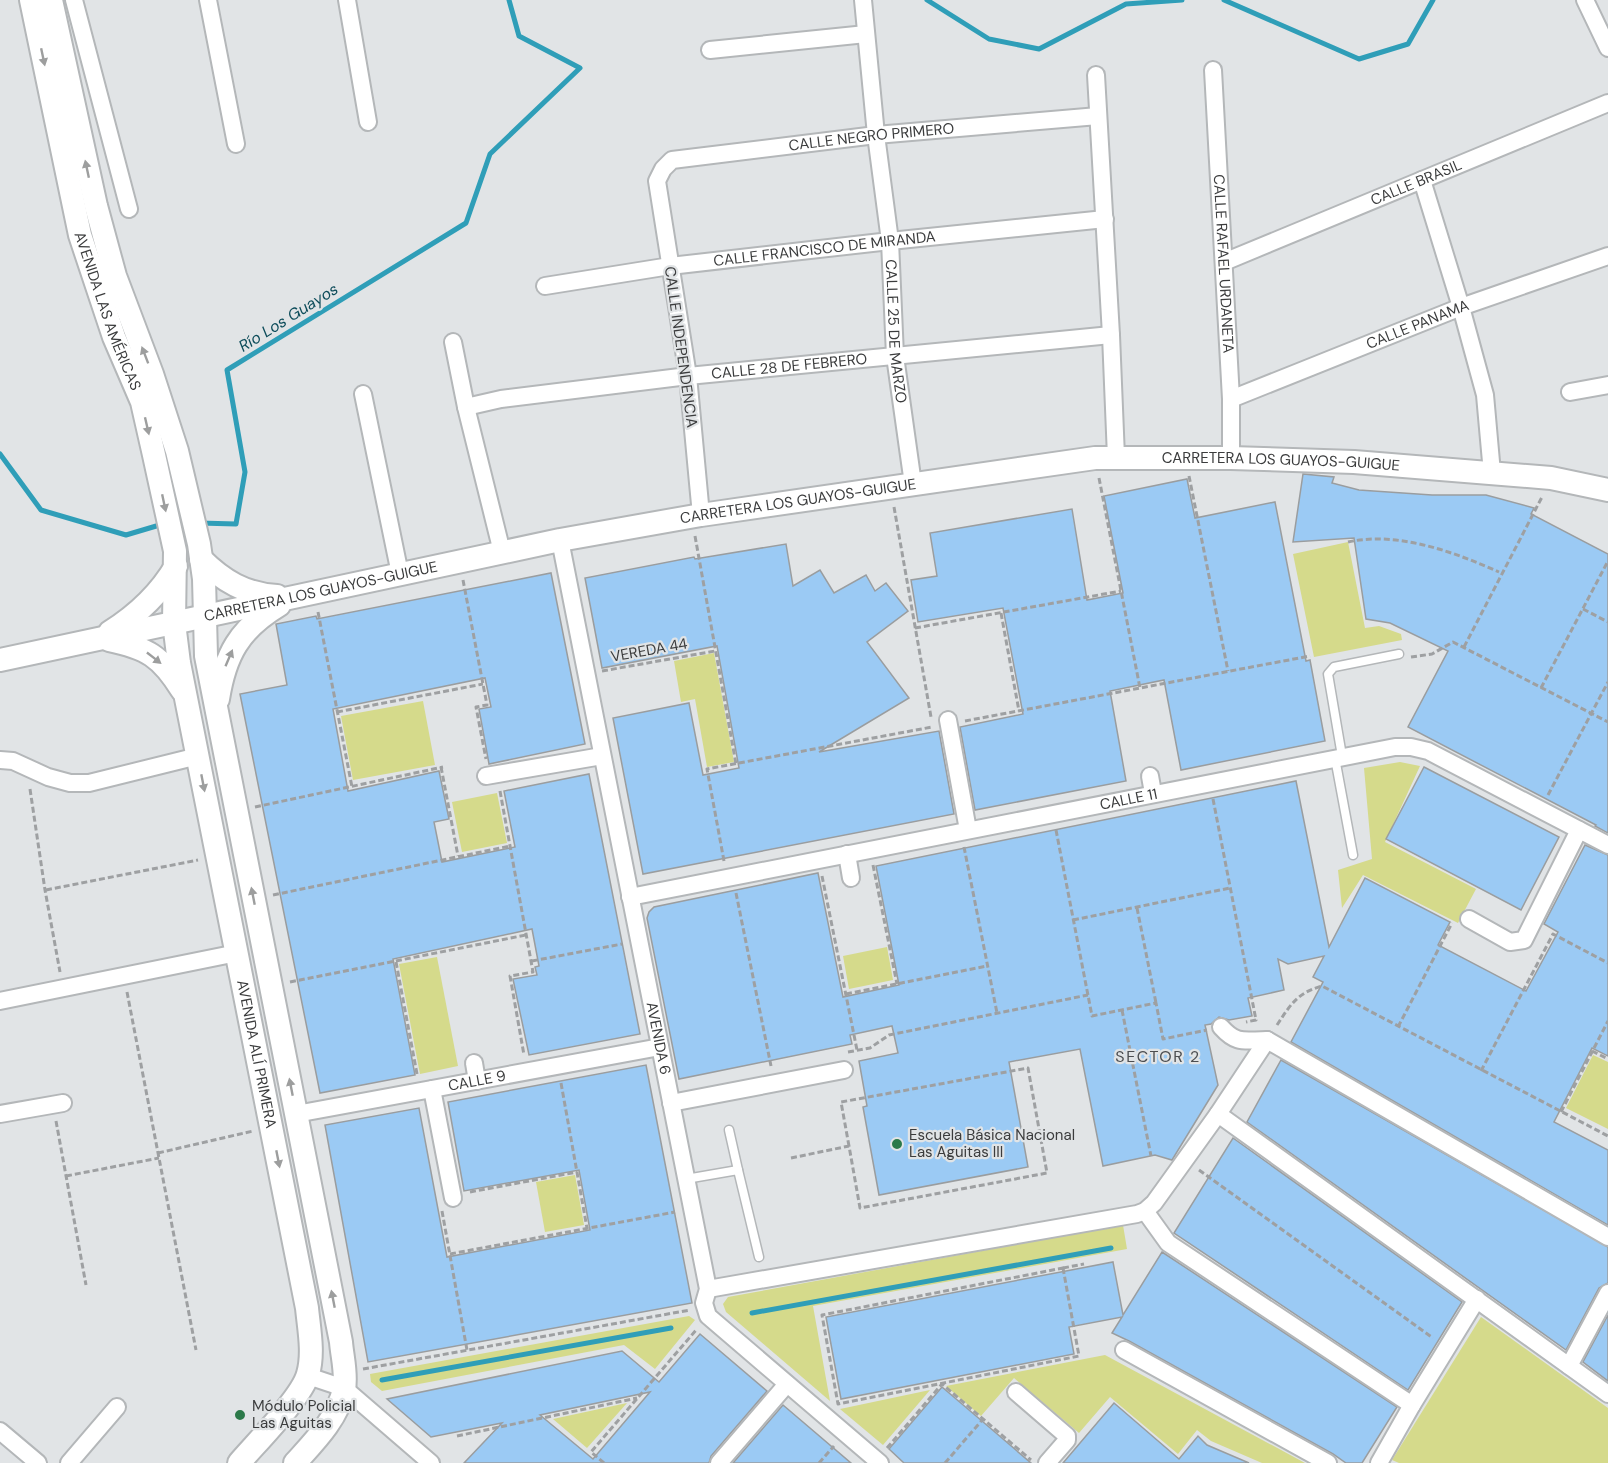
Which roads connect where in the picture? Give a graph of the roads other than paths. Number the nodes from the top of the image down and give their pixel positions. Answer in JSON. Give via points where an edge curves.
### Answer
{"nodes":[{"id":1,"x":31,"y":0,"type":"edge"},
{"id":2,"x":51,"y":0,"type":"edge"},
{"id":3,"x":74,"y":0,"type":"edge"},
{"id":4,"x":208,"y":0,"type":"edge"},
{"id":5,"x":347,"y":0,"type":"edge"},
{"id":6,"x":863,"y":0,"type":"edge"},
{"id":7,"x":1585,"y":0,"type":"edge"},
{"id":8,"x":866,"y":34,"type":"junction"},
{"id":9,"x":1608,"y":48,"type":"edge"},
{"id":10,"x":710,"y":50,"type":"dead end"},
{"id":11,"x":1213,"y":70,"type":"dead end"},
{"id":12,"x":1096,"y":75,"type":"dead end"},
{"id":13,"x":1608,"y":103,"type":"edge"},
{"id":14,"x":1098,"y":116,"type":"junction"},
{"id":15,"x":368,"y":122,"type":"dead end"},
{"id":16,"x":876,"y":135,"type":"junction"},
{"id":17,"x":236,"y":144,"type":"dead end"},
{"id":18,"x":1422,"y":180,"type":"junction"},
{"id":19,"x":657,"y":181,"type":"joint"},
{"id":20,"x":129,"y":209,"type":"dead end"},
{"id":21,"x":1105,"y":219,"type":"junction"},
{"id":22,"x":890,"y":240,"type":"junction"},
{"id":23,"x":1608,"y":256,"type":"edge"},
{"id":24,"x":1224,"y":262,"type":"junction"},
{"id":25,"x":670,"y":266,"type":"junction"},
{"id":26,"x":545,"y":286,"type":"dead end"},
{"id":27,"x":1461,"y":307,"type":"junction"},
{"id":28,"x":1111,"y":335,"type":"junction"},
{"id":29,"x":453,"y":342,"type":"dead end"},
{"id":30,"x":895,"y":356,"type":"junction"},
{"id":31,"x":688,"y":376,"type":"junction"},
{"id":32,"x":1608,"y":385,"type":"edge"},
{"id":33,"x":1570,"y":392,"type":"dead end"},
{"id":34,"x":363,"y":394,"type":"dead end"},
{"id":35,"x":1231,"y":399,"type":"junction"},
{"id":36,"x":466,"y":406,"type":"junction"},
{"id":37,"x":1106,"y":458,"type":"junction"},
{"id":38,"x":1231,"y":458,"type":"junction"},
{"id":39,"x":1492,"y":473,"type":"junction"},
{"id":40,"x":902,"y":486,"type":"junction"},
{"id":41,"x":1608,"y":490,"type":"edge"},
{"id":42,"x":696,"y":515,"type":"junction"},
{"id":43,"x":560,"y":540,"type":"junction"},
{"id":44,"x":200,"y":552,"type":"junction"},
{"id":45,"x":502,"y":552,"type":"junction"},
{"id":46,"x":175,"y":558,"type":"junction"},
{"id":47,"x":400,"y":574,"type":"junction"},
{"id":48,"x":304,"y":595,"type":"junction"},
{"id":49,"x":206,"y":616,"type":"junction"},
{"id":50,"x":174,"y":623,"type":"junction"},
{"id":51,"x":101,"y":638,"type":"junction"},
{"id":52,"x":1403,"y":656,"type":"road end"},
{"id":53,"x":0,"y":660,"type":"edge"},
{"id":54,"x":187,"y":704,"type":"junction"},
{"id":55,"x":217,"y":715,"type":"junction"},
{"id":56,"x":943,"y":724,"type":"road end"},
{"id":57,"x":198,"y":756,"type":"junction"},
{"id":58,"x":602,"y":756,"type":"junction"},
{"id":59,"x":1339,"y":756,"type":"junction"},
{"id":60,"x":0,"y":760,"type":"edge"},
{"id":61,"x":491,"y":775,"type":"road end"},
{"id":62,"x":1150,"y":776,"type":"dead end"},
{"id":63,"x":1154,"y":793,"type":"junction"},
{"id":64,"x":1579,"y":830,"type":"junction"},
{"id":65,"x":964,"y":831,"type":"junction"},
{"id":66,"x":1608,"y":845,"type":"edge"},
{"id":67,"x":847,"y":854,"type":"junction"},
{"id":68,"x":1353,"y":855,"type":"dead end"},
{"id":69,"x":851,"y":878,"type":"dead end"},
{"id":70,"x":630,"y":897,"type":"junction"},
{"id":71,"x":1469,"y":919,"type":"dead end"},
{"id":72,"x":237,"y":953,"type":"junction"},
{"id":73,"x":0,"y":1001,"type":"edge"},
{"id":74,"x":1221,"y":1027,"type":"road end"},
{"id":75,"x":1267,"y":1040,"type":"junction"},
{"id":76,"x":660,"y":1047,"type":"junction"},
{"id":77,"x":474,"y":1063,"type":"dead end"},
{"id":78,"x":844,"y":1070,"type":"road end"},
{"id":79,"x":477,"y":1081,"type":"junction"},
{"id":80,"x":426,"y":1090,"type":"junction"},
{"id":81,"x":671,"y":1103,"type":"junction"},
{"id":82,"x":58,"y":1104,"type":"road end"},
{"id":83,"x":0,"y":1114,"type":"edge"},
{"id":84,"x":296,"y":1114,"type":"junction"},
{"id":85,"x":1218,"y":1114,"type":"junction"},
{"id":86,"x":729,"y":1130,"type":"dead end"},
{"id":87,"x":738,"y":1170,"type":"junction"},
{"id":88,"x":686,"y":1179,"type":"junction"},
{"id":89,"x":449,"y":1200,"type":"road end"},
{"id":90,"x":1145,"y":1211,"type":"junction"},
{"id":91,"x":1608,"y":1237,"type":"edge"},
{"id":92,"x":759,"y":1257,"type":"dead end"},
{"id":93,"x":708,"y":1289,"type":"junction"},
{"id":94,"x":1608,"y":1293,"type":"edge"},
{"id":95,"x":1477,"y":1299,"type":"junction"},
{"id":96,"x":1124,"y":1350,"type":"dead end"},
{"id":97,"x":1569,"y":1366,"type":"junction"},
{"id":98,"x":308,"y":1376,"type":"junction"},
{"id":99,"x":344,"y":1380,"type":"junction"},
{"id":100,"x":787,"y":1384,"type":"junction"},
{"id":101,"x":1017,"y":1392,"type":"dead end"},
{"id":102,"x":1608,"y":1394,"type":"edge"},
{"id":103,"x":1412,"y":1405,"type":"junction"},
{"id":104,"x":117,"y":1407,"type":"dead end"},
{"id":105,"x":0,"y":1431,"type":"edge"},
{"id":106,"x":878,"y":1462,"type":"edge"},
{"id":107,"x":38,"y":1463,"type":"edge"},
{"id":108,"x":69,"y":1463,"type":"edge"},
{"id":109,"x":239,"y":1463,"type":"edge"},
{"id":110,"x":296,"y":1463,"type":"edge"},
{"id":111,"x":430,"y":1463,"type":"edge"},
{"id":112,"x":720,"y":1463,"type":"edge"},
{"id":113,"x":1047,"y":1463,"type":"edge"},
{"id":114,"x":1328,"y":1463,"type":"edge"},
{"id":115,"x":1379,"y":1463,"type":"edge"}],
"edges":[{"from":1,"to":46,"type":"main road","name":"AVENIDA LAS AMÉRICAS","one_way":true,"via":[[80,235],[114,337],[142,402]]},
{"from":44,"to":2,"type":"main road","name":"AVENIDA LAS AMÉRICAS","one_way":true,"via":[[177,451],[104,236]]},
{"from":3,"to":20,"type":"street"},
{"from":4,"to":17,"type":"street"},
{"from":5,"to":15,"type":"street"},
{"from":6,"to":8,"type":"street","name":"CALLE 25 DE MARZO"},
{"from":7,"to":9,"type":"street"},
{"from":8,"to":10,"type":"street"},
{"from":8,"to":16,"type":"street","name":"CALLE 25 DE MARZO"},
{"from":11,"to":24,"type":"street","name":"CALLE RAFAEL URDANETA"},
{"from":12,"to":14,"type":"street"},
{"from":13,"to":18,"type":"street","name":"CALLE BRASIL"},
{"from":14,"to":16,"type":"street","name":"CALLE NEGRO PRIMERO"},
{"from":14,"to":21,"type":"street"},
{"from":16,"to":19,"type":"street","name":"CALLE NEGRO PRIMERO","via":[[672,160]]},
{"from":16,"to":22,"type":"street","name":"CALLE 25 DE MARZO"},
{"from":18,"to":24,"type":"street","name":"CALLE BRASIL"},
{"from":18,"to":27,"type":"street"},
{"from":19,"to":25,"type":"street","name":"CALLE INDEPENDENCIA"},
{"from":21,"to":22,"type":"street","name":"CALLE FRANCISCO DE MIRANDA"},
{"from":21,"to":28,"type":"street"},
{"from":22,"to":25,"type":"street","name":"CALLE FRANCISCO DE MIRANDA"},
{"from":22,"to":30,"type":"street","name":"CALLE 25 DE MARZO"},
{"from":23,"to":27,"type":"street","name":"CALLE PANAMA"},
{"from":24,"to":35,"type":"street","name":"CALLE RAFAEL URDANETA"},
{"from":25,"to":26,"type":"street","name":"CALLE FRANCISCO DE MIRANDA"},
{"from":25,"to":31,"type":"street","name":"CALLE INDEPENDENCIA"},
{"from":27,"to":35,"type":"street","name":"CALLE PANAMA"},
{"from":27,"to":39,"type":"street","via":[[1485,395]]},
{"from":28,"to":30,"type":"street","name":"CALLE 28 DE FEBRERO"},
{"from":28,"to":37,"type":"street"},
{"from":29,"to":36,"type":"street"},
{"from":30,"to":31,"type":"street","name":"CALLE 28 DE FEBRERO"},
{"from":30,"to":40,"type":"street","name":"CALLE 25 DE MARZO"},
{"from":31,"to":36,"type":"street","name":"CALLE 28 DE FEBRERO"},
{"from":31,"to":42,"type":"street","name":"CALLE INDEPENDENCIA"},
{"from":32,"to":33,"type":"street"},
{"from":34,"to":47,"type":"street"},
{"from":35,"to":38,"type":"street","name":"CALLE RAFAEL URDANETA"},
{"from":36,"to":45,"type":"street"},
{"from":37,"to":38,"type":"main road","name":"CARRETERA LOS GUAYOS-GUIGUE"},
{"from":37,"to":40,"type":"main road","name":"CARRETERA LOS GUAYOS-GUIGUE"},
{"from":38,"to":39,"type":"main road","name":"CARRETERA LOS GUAYOS-GUIGUE","via":[[1354,462]]},
{"from":39,"to":41,"type":"main road","name":"CARRETERA LOS GUAYOS-GUIGUE","via":[[1552,478]]},
{"from":40,"to":42,"type":"main road","name":"CARRETERA LOS GUAYOS-GUIGUE"},
{"from":42,"to":43,"type":"main road","name":"CARRETERA LOS GUAYOS-GUIGUE"},
{"from":43,"to":45,"type":"main road","name":"CARRETERA LOS GUAYOS-GUIGUE"},
{"from":43,"to":58,"type":"street","name":"AVENIDA 6","via":[[586,673],[597,697]]},
{"from":44,"to":48,"type":"main road","via":[[236,587],[254,594]]},
{"from":44,"to":49,"type":"main road","name":"AVENIDA LAS AMÉRICAS"},
{"from":45,"to":47,"type":"main road","name":"CARRETERA LOS GUAYOS-GUIGUE"},
{"from":46,"to":50,"type":"main road","name":"AVENIDA LAS AMÉRICAS"},
{"from":46,"to":51,"type":"main road","via":[[168,579],[142,610]]},
{"from":47,"to":48,"type":"main road","name":"CARRETERA LOS GUAYOS-GUIGUE"},
{"from":48,"to":49,"type":"main road","name":"CARRETERA LOS GUAYOS-GUIGUE"},
{"from":55,"to":48,"type":"main road","one_way":true,"via":[[227,660],[238,639],[254,622]]},
{"from":49,"to":50,"type":"main road","name":"CARRETERA LOS GUAYOS-GUIGUE"},
{"from":49,"to":55,"type":"main road","name":"AVENIDA ALÍ PRIMERA","via":[[206,656]]},
{"from":50,"to":51,"type":"main road","name":"CARRETERA LOS GUAYOS-GUIGUE"},
{"from":50,"to":54,"type":"main road","name":"AVENIDA ALÍ PRIMERA"},
{"from":51,"to":53,"type":"main road","name":"CARRETERA LOS GUAYOS-GUIGUE"},
{"from":51,"to":54,"type":"main road","one_way":true,"via":[[136,645],[156,658],[172,674]]},
{"from":52,"to":59,"type":"lane","via":[[1334,667],[1328,674]]},
{"from":54,"to":57,"type":"main road","name":"AVENIDA ALÍ PRIMERA"},
{"from":84,"to":55,"type":"main road","name":"AVENIDA ALÍ PRIMERA","one_way":true},
{"from":56,"to":65,"type":"street"},
{"from":57,"to":60,"type":"street","via":[[89,783],[70,783],[13,761]]},
{"from":57,"to":72,"type":"main road","name":"AVENIDA ALÍ PRIMERA","one_way":true},
{"from":58,"to":61,"type":"street"},
{"from":58,"to":70,"type":"street","name":"AVENIDA 6"},
{"from":59,"to":63,"type":"street","name":"CALLE 11"},
{"from":59,"to":64,"type":"street","name":"CALLE 11","via":[[1395,747],[1428,751]]},
{"from":59,"to":68,"type":"lane"},
{"from":62,"to":63,"type":"street"},
{"from":63,"to":65,"type":"street","name":"CALLE 11"},
{"from":64,"to":66,"type":"street","name":"CALLE 11"},
{"from":64,"to":71,"type":"street","via":[[1524,940],[1510,942]]},
{"from":65,"to":67,"type":"street","name":"CALLE 11"},
{"from":67,"to":69,"type":"street"},
{"from":67,"to":70,"type":"street","name":"CALLE 11"},
{"from":70,"to":76,"type":"street","name":"AVENIDA 6"},
{"from":72,"to":73,"type":"street"},
{"from":72,"to":98,"type":"main road","name":"AVENIDA ALÍ PRIMERA","one_way":true,"via":[[307,1308],[311,1359]]},
{"from":74,"to":75,"type":"street","via":[[1236,1040]]},
{"from":75,"to":85,"type":"street"},
{"from":75,"to":91,"type":"street"},
{"from":76,"to":79,"type":"street","name":"CALLE 9"},
{"from":76,"to":81,"type":"street","name":"AVENIDA 6"},
{"from":77,"to":79,"type":"street"},
{"from":78,"to":81,"type":"street"},
{"from":79,"to":80,"type":"street","name":"CALLE 9"},
{"from":80,"to":84,"type":"street","name":"CALLE 9"},
{"from":80,"to":89,"type":"street"},
{"from":81,"to":88,"type":"street","name":"AVENIDA 6"},
{"from":82,"to":83,"type":"street"},
{"from":99,"to":84,"type":"main road","name":"AVENIDA ALÍ PRIMERA","one_way":true,"via":[[341,1342]]},
{"from":85,"to":90,"type":"street"},
{"from":85,"to":95,"type":"street"},
{"from":86,"to":87,"type":"lane"},
{"from":87,"to":88,"type":"lane"},
{"from":87,"to":92,"type":"lane"},
{"from":88,"to":93,"type":"street","name":"AVENIDA 6"},
{"from":90,"to":93,"type":"street"},
{"from":90,"to":103,"type":"street","via":[[1168,1243]]},
{"from":93,"to":100,"type":"street","name":"AVENIDA 6","via":[[706,1312]]},
{"from":94,"to":97,"type":"street"},
{"from":95,"to":97,"type":"street"},
{"from":95,"to":103,"type":"street"},
{"from":96,"to":114,"type":"street"},
{"from":97,"to":102,"type":"street"},
{"from":98,"to":99,"type":"street"},
{"from":98,"to":109,"type":"main road","name":"AVENIDA ALÍ PRIMERA","via":[[282,1414]]},
{"from":99,"to":110,"type":"main road","name":"AVENIDA ALÍ PRIMERA","via":[[336,1410]]},
{"from":99,"to":111,"type":"street"},
{"from":100,"to":106,"type":"street"},
{"from":100,"to":112,"type":"street"},
{"from":101,"to":113,"type":"street","via":[[1067,1436]]},
{"from":103,"to":115,"type":"street"},
{"from":104,"to":108,"type":"street"},
{"from":105,"to":107,"type":"street"}]}
